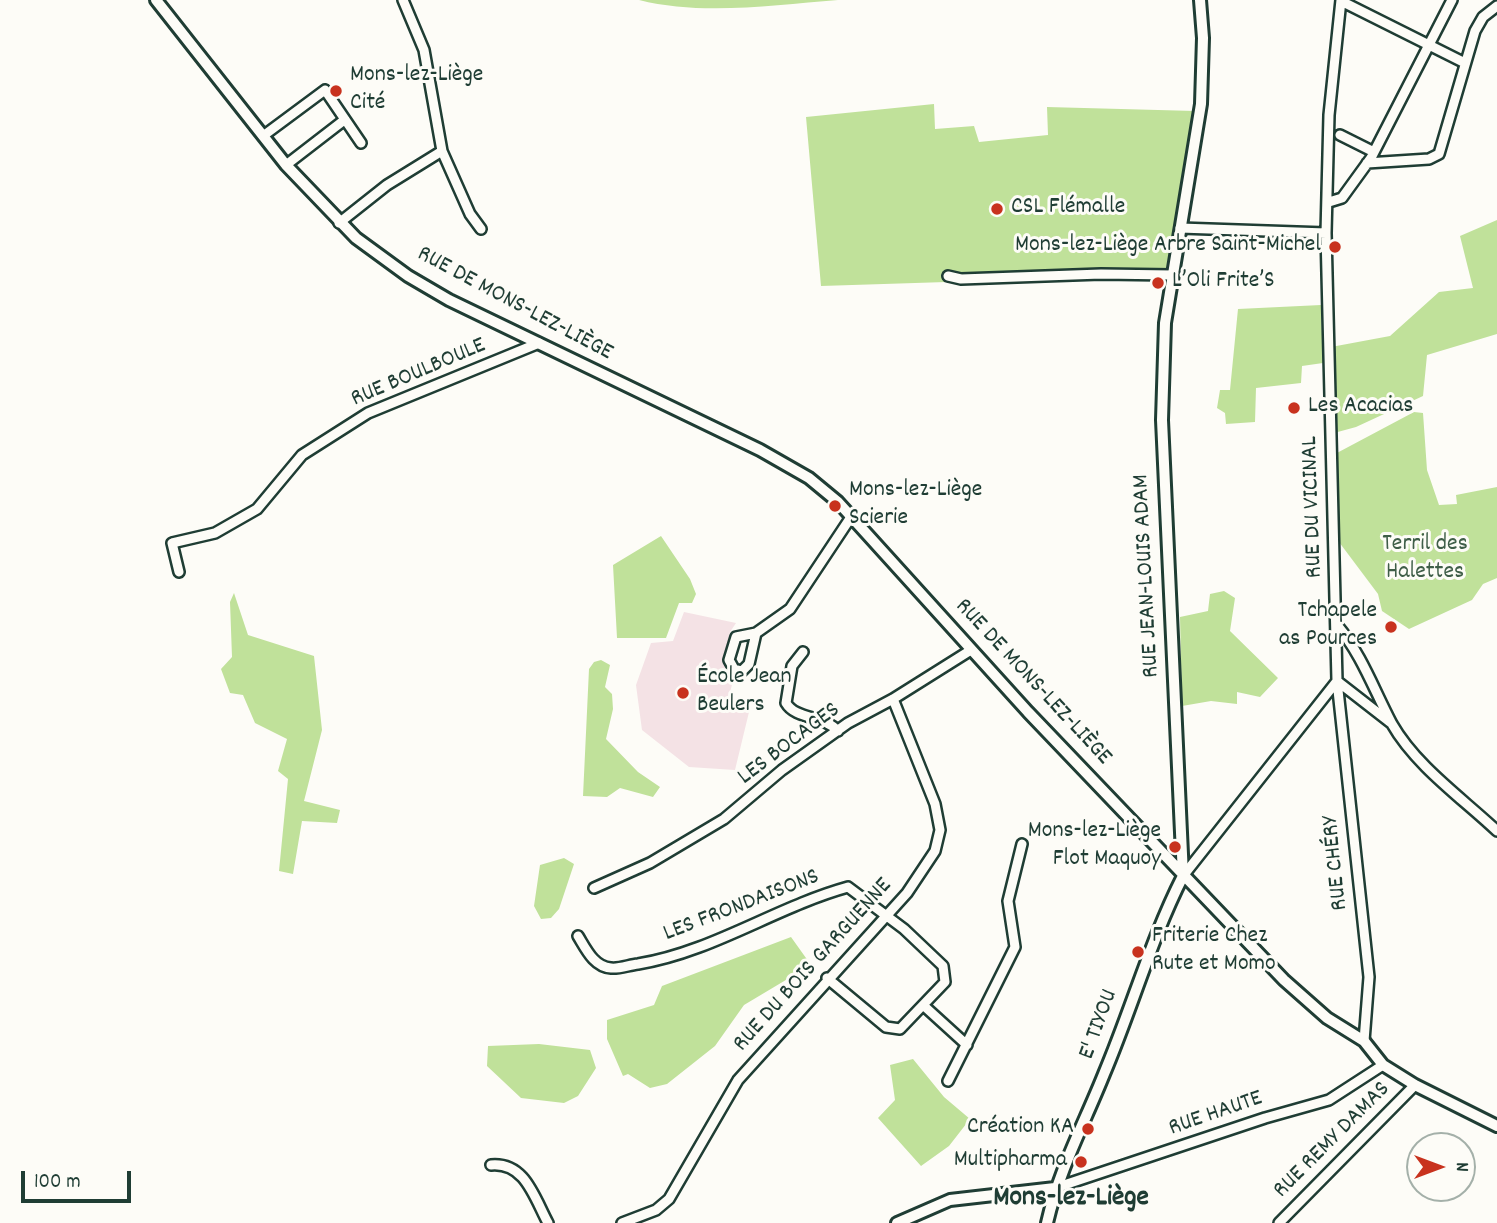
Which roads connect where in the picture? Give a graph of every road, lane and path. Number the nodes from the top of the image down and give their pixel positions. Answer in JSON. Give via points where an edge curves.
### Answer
{"nodes":[{"id":1,"x":156,"y":0,"type":"edge"},
{"id":2,"x":402,"y":0,"type":"edge"},
{"id":3,"x":1200,"y":0,"type":"edge"},
{"id":4,"x":1452,"y":0,"type":"edge"},
{"id":5,"x":1341,"y":1,"type":"edge"},
{"id":6,"x":1497,"y":6,"type":"edge"},
{"id":7,"x":1429,"y":44,"type":"junction"},
{"id":8,"x":1465,"y":63,"type":"junction"},
{"id":9,"x":343,"y":121,"type":"junction"},
{"id":10,"x":1340,"y":135,"type":"dead end"},
{"id":11,"x":263,"y":136,"type":"junction"},
{"id":12,"x":361,"y":143,"type":"dead end"},
{"id":13,"x":442,"y":151,"type":"junction"},
{"id":14,"x":1374,"y":152,"type":"junction"},
{"id":15,"x":1367,"y":163,"type":"junction"},
{"id":16,"x":286,"y":165,"type":"junction"},
{"id":17,"x":1329,"y":202,"type":"junction"},
{"id":18,"x":339,"y":223,"type":"junction"},
{"id":19,"x":1180,"y":228,"type":"junction"},
{"id":20,"x":481,"y":229,"type":"dead end"},
{"id":21,"x":1326,"y":233,"type":"junction"},
{"id":22,"x":1173,"y":275,"type":"junction"},
{"id":23,"x":948,"y":276,"type":"dead end"},
{"id":24,"x":539,"y":343,"type":"junction"},
{"id":25,"x":851,"y":517,"type":"junction"},
{"id":26,"x":179,"y":572,"type":"dead end"},
{"id":27,"x":1337,"y":625,"type":"junction"},
{"id":28,"x":756,"y":633,"type":"dead end"},
{"id":29,"x":971,"y":650,"type":"junction"},
{"id":30,"x":803,"y":652,"type":"dead end"},
{"id":31,"x":1337,"y":681,"type":"junction"},
{"id":32,"x":893,"y":699,"type":"junction"},
{"id":33,"x":1393,"y":724,"type":"junction"},
{"id":34,"x":838,"y":731,"type":"junction"},
{"id":35,"x":1497,"y":831,"type":"edge"},
{"id":36,"x":1022,"y":844,"type":"dead end"},
{"id":37,"x":1183,"y":876,"type":"junction"},
{"id":38,"x":594,"y":888,"type":"dead end"},
{"id":39,"x":886,"y":914,"type":"junction"},
{"id":40,"x":578,"y":936,"type":"dead end"},
{"id":41,"x":827,"y":978,"type":"junction"},
{"id":42,"x":923,"y":1005,"type":"junction"},
{"id":43,"x":1364,"y":1041,"type":"junction"},
{"id":44,"x":967,"y":1045,"type":"junction"},
{"id":45,"x":1383,"y":1065,"type":"junction"},
{"id":46,"x":948,"y":1081,"type":"dead end"},
{"id":47,"x":1415,"y":1085,"type":"junction"},
{"id":48,"x":1497,"y":1126,"type":"edge"},
{"id":49,"x":491,"y":1165,"type":"dead end"},
{"id":50,"x":1055,"y":1188,"type":"junction"},
{"id":51,"x":548,"y":1223,"type":"edge"},
{"id":52,"x":622,"y":1223,"type":"edge"},
{"id":53,"x":897,"y":1223,"type":"edge"},
{"id":54,"x":1047,"y":1223,"type":"edge"},
{"id":55,"x":1279,"y":1223,"type":"edge"}],
"edges":[{"from":1,"to":11,"type":"street","name":"RUE DE MONS-LEZ-LIÈGE"},
{"from":2,"to":13,"type":"street","via":[[424,50]]},
{"from":3,"to":19,"type":"street","name":"RUE JEAN-LOUIS ADAM","via":[[1201,104]]},
{"from":4,"to":7,"type":"street"},
{"from":5,"to":7,"type":"street"},
{"from":5,"to":17,"type":"street","name":"RUE DU VICINAL","via":[[1329,115]]},
{"from":6,"to":8,"type":"street","via":[[1480,21]]},
{"from":7,"to":8,"type":"street"},
{"from":7,"to":14,"type":"street"},
{"from":8,"to":15,"type":"street","via":[[1439,154],[1429,159]]},
{"from":9,"to":11,"type":"street","via":[[325,90]]},
{"from":9,"to":12,"type":"street"},
{"from":9,"to":16,"type":"street"},
{"from":10,"to":14,"type":"street"},
{"from":11,"to":16,"type":"street","name":"RUE DE MONS-LEZ-LIÈGE"},
{"from":13,"to":18,"type":"street","via":[[387,185]]},
{"from":13,"to":20,"type":"street"},
{"from":14,"to":15,"type":"street"},
{"from":15,"to":17,"type":"street","via":[[1342,198]]},
{"from":16,"to":18,"type":"street","name":"RUE DE MONS-LEZ-LIÈGE"},
{"from":17,"to":21,"type":"street","name":"RUE DU VICINAL"},
{"from":18,"to":24,"type":"street","name":"RUE DE MONS-LEZ-LIÈGE","via":[[432,290]]},
{"from":19,"to":21,"type":"street"},
{"from":19,"to":22,"type":"street","name":"RUE JEAN-LOUIS ADAM"},
{"from":21,"to":27,"type":"street","name":"RUE DU VICINAL"},
{"from":22,"to":23,"type":"street"},
{"from":22,"to":37,"type":"street","name":"RUE JEAN-LOUIS ADAM","via":[[1165,323],[1162,420]]},
{"from":24,"to":25,"type":"street","name":"RUE DE MONS-LEZ-LIÈGE","via":[[769,456],[808,478]]},
{"from":24,"to":26,"type":"street","name":"RUE BOULBOULE","via":[[368,413],[302,455],[257,509],[215,533],[172,543]]},
{"from":25,"to":28,"type":"street","via":[[790,609]]},
{"from":25,"to":29,"type":"street","name":"RUE DE MONS-LEZ-LIÈGE"},
{"from":27,"to":31,"type":"street","name":"RUE DU VICINAL"},
{"from":27,"to":33,"type":"street","via":[[1352,644]]},
{"from":29,"to":32,"type":"street","name":"LES BOCAGES"},
{"from":29,"to":37,"type":"street","name":"RUE DE MONS-LEZ-LIÈGE"},
{"from":30,"to":34,"type":"street","via":[[792,666],[787,705]]},
{"from":31,"to":33,"type":"street"},
{"from":31,"to":37,"type":"street"},
{"from":31,"to":43,"type":"street","name":"RUE CHÉRY","via":[[1368,976]]},
{"from":32,"to":34,"type":"street","name":"LES BOCAGES"},
{"from":32,"to":39,"type":"street","name":"RUE DU BOIS GARGUENNE","via":[[935,804],[940,830],[935,851],[907,893]]},
{"from":33,"to":35,"type":"street","via":[[1418,758]]},
{"from":34,"to":38,"type":"street","name":"LES BOCAGES","via":[[724,819],[650,863]]},
{"from":36,"to":44,"type":"street","via":[[1008,901],[1015,947]]},
{"from":37,"to":43,"type":"street","name":"RUE DE MONS-LEZ-LIÈGE","via":[[1284,980]]},
{"from":37,"to":50,"type":"street","name":"E' TIYOU"},
{"from":39,"to":40,"type":"street","name":"LES FRONDAISONS","via":[[848,887],[698,948],[610,968],[593,960]]},
{"from":39,"to":41,"type":"street","name":"RUE DU BOIS GARGUENNE"},
{"from":39,"to":42,"type":"street","name":"LES FRONDAISONS","via":[[943,966],[945,982]]},
{"from":41,"to":42,"type":"street","name":"LES FRONDAISONS","via":[[886,1027],[900,1029]]},
{"from":41,"to":52,"type":"street","name":"RUE DU BOIS GARGUENNE","via":[[731,1090],[669,1199],[656,1210]]},
{"from":42,"to":44,"type":"street"},
{"from":43,"to":45,"type":"street","name":"RUE DE MONS-LEZ-LIÈGE"},
{"from":44,"to":46,"type":"street"},
{"from":45,"to":47,"type":"street","name":"RUE DE MONS-LEZ-LIÈGE"},
{"from":45,"to":50,"type":"street","name":"RUE HAUTE","via":[[1329,1100]]},
{"from":47,"to":48,"type":"street","name":"RUE DE MONS-LEZ-LIÈGE"},
{"from":47,"to":55,"type":"street","name":"RUE REMY DAMAS"},
{"from":49,"to":51,"type":"street","via":[[518,1170]]},
{"from":50,"to":53,"type":"street","via":[[950,1200]]},
{"from":50,"to":54,"type":"street","name":"E' TIYOU"}]}
